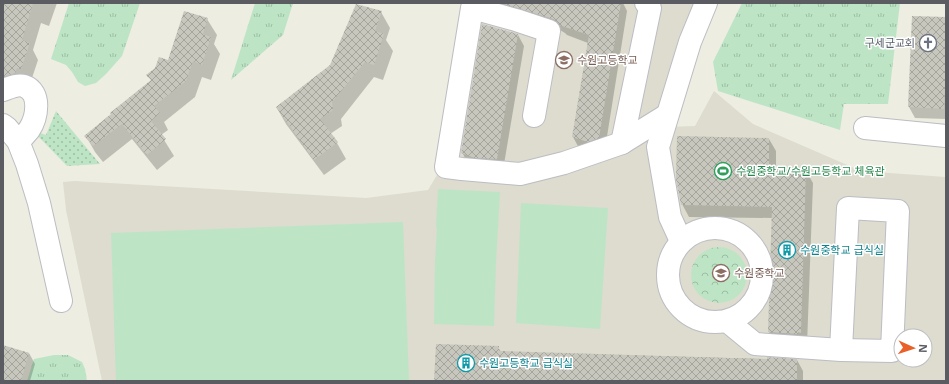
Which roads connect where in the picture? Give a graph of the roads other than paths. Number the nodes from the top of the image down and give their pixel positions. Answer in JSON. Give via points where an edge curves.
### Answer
{"nodes":[{"id":1,"x":646,"y":3,"type":"edge"},
{"id":2,"x":706,"y":3,"type":"edge"},
{"id":3,"x":3,"y":90,"type":"edge"},
{"id":4,"x":667,"y":115,"type":"junction"},
{"id":5,"x":534,"y":116,"type":"dead end"},
{"id":6,"x":3,"y":125,"type":"edge"},
{"id":7,"x":865,"y":128,"type":"dead end"},
{"id":8,"x":946,"y":136,"type":"edge"},
{"id":9,"x":18,"y":141,"type":"junction"},
{"id":10,"x":622,"y":144,"type":"junction"},
{"id":11,"x":681,"y":241,"type":"junction"},
{"id":12,"x":61,"y":301,"type":"dead end"},
{"id":13,"x":727,"y":321,"type":"junction"},
{"id":14,"x":842,"y":350,"type":"junction"}],
"edges":[{"from":1,"to":10,"type":"lane","via":[[650,8]]},
{"from":2,"to":4,"type":"lane","via":[[690,42]]},
{"from":3,"to":9,"type":"lane","via":[[24,86],[30,89],[37,102],[29,130]]},
{"from":4,"to":10,"type":"lane"},
{"from":4,"to":11,"type":"lane","via":[[658,147],[670,218]]},
{"from":5,"to":10,"type":"lane","via":[[549,31],[472,8],[446,167],[520,174]]},
{"from":6,"to":9,"type":"lane"},
{"from":7,"to":8,"type":"lane"},
{"from":9,"to":12,"type":"lane","via":[[39,203]]},
{"from":11,"to":13,"type":"lane","via":[[672,254],[668,270],[668,285],[674,300],[684,311],[697,319]]},
{"from":11,"to":13,"type":"lane","via":[[694,232],[709,228],[726,229],[740,235],[752,246],[760,260],[760,291],[741,315]]},
{"from":13,"to":14,"type":"lane","via":[[755,344]]},
{"from":14,"to":14,"type":"lane","via":[[892,351],[898,211],[848,208]]}]}
